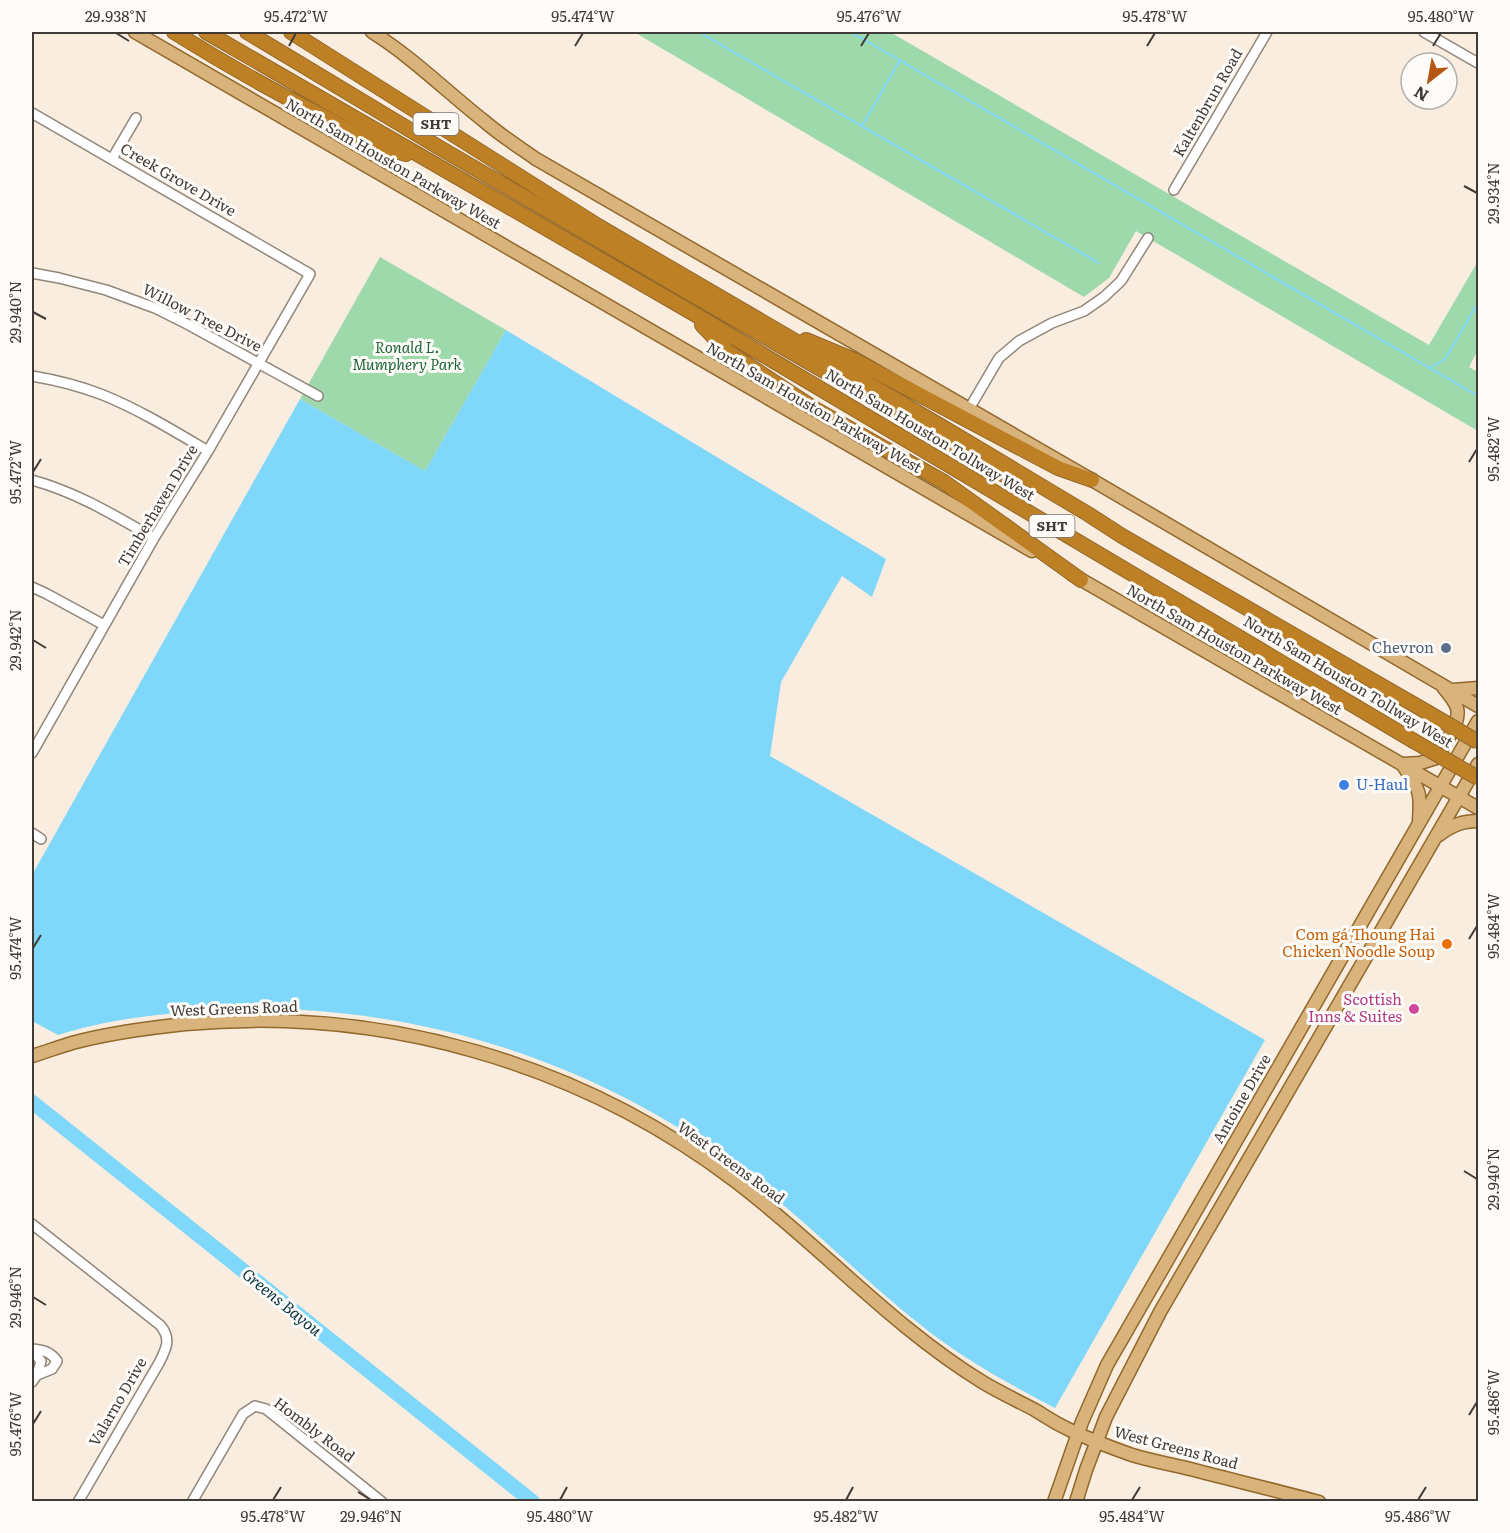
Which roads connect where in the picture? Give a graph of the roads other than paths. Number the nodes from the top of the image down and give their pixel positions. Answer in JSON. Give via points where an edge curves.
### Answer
{"nodes":[{"id":1,"x":135,"y":32,"type":"edge"},
{"id":2,"x":174,"y":32,"type":"edge"},
{"id":3,"x":206,"y":32,"type":"edge"},
{"id":4,"x":247,"y":32,"type":"edge"},
{"id":5,"x":291,"y":32,"type":"edge"},
{"id":6,"x":372,"y":32,"type":"edge"},
{"id":7,"x":1267,"y":32,"type":"edge"},
{"id":8,"x":1424,"y":32,"type":"edge"},
{"id":9,"x":387,"y":36,"type":"edge"},
{"id":10,"x":1479,"y":63,"type":"edge"},
{"id":11,"x":32,"y":112,"type":"edge"},
{"id":12,"x":136,"y":118,"type":"dead end"},
{"id":13,"x":112,"y":159,"type":"junction"},
{"id":14,"x":425,"y":159,"type":"junction"},
{"id":15,"x":1174,"y":190,"type":"dead end"},
{"id":16,"x":1148,"y":238,"type":"dead end"},
{"id":17,"x":32,"y":273,"type":"edge"},
{"id":18,"x":310,"y":274,"type":"joint"},
{"id":19,"x":691,"y":312,"type":"junction"},
{"id":20,"x":758,"y":321,"type":"junction"},
{"id":21,"x":258,"y":363,"type":"junction"},
{"id":22,"x":32,"y":376,"type":"edge"},
{"id":23,"x":318,"y":396,"type":"dead end"},
{"id":24,"x":969,"y":409,"type":"junction"},
{"id":25,"x":208,"y":451,"type":"junction"},
{"id":26,"x":32,"y":480,"type":"edge"},
{"id":27,"x":1092,"y":480,"type":"junction"},
{"id":28,"x":1122,"y":536,"type":"junction"},
{"id":29,"x":154,"y":538,"type":"junction"},
{"id":30,"x":1082,"y":580,"type":"junction"},
{"id":31,"x":32,"y":587,"type":"edge"},
{"id":32,"x":104,"y":625,"type":"junction"},
{"id":33,"x":1446,"y":687,"type":"junction"},
{"id":34,"x":1479,"y":688,"type":"edge"},
{"id":35,"x":1479,"y":706,"type":"edge"},
{"id":36,"x":1479,"y":721,"type":"edge"},
{"id":37,"x":1479,"y":742,"type":"edge"},
{"id":38,"x":32,"y":753,"type":"edge"},
{"id":39,"x":1402,"y":764,"type":"junction"},
{"id":40,"x":1479,"y":764,"type":"edge"},
{"id":41,"x":1479,"y":778,"type":"edge"},
{"id":42,"x":1441,"y":786,"type":"junction"},
{"id":43,"x":1459,"y":796,"type":"junction"},
{"id":44,"x":1479,"y":808,"type":"edge"},
{"id":45,"x":1479,"y":821,"type":"edge"},
{"id":46,"x":1419,"y":824,"type":"junction"},
{"id":47,"x":32,"y":833,"type":"edge"},
{"id":48,"x":41,"y":839,"type":"dead end"},
{"id":49,"x":1434,"y":840,"type":"junction"},
{"id":50,"x":1360,"y":925,"type":"junction"},
{"id":51,"x":1378,"y":935,"type":"junction"},
{"id":52,"x":1287,"y":1051,"type":"junction"},
{"id":53,"x":32,"y":1055,"type":"edge"},
{"id":54,"x":1305,"y":1062,"type":"junction"},
{"id":55,"x":1216,"y":1175,"type":"junction"},
{"id":56,"x":1233,"y":1185,"type":"junction"},
{"id":57,"x":32,"y":1224,"type":"edge"},
{"id":58,"x":1142,"y":1302,"type":"junction"},
{"id":59,"x":1160,"y":1312,"type":"junction"},
{"id":60,"x":32,"y":1350,"type":"edge"},
{"id":61,"x":34,"y":1378,"type":"edge"},
{"id":62,"x":1078,"y":1433,"type":"junction"},
{"id":63,"x":1097,"y":1442,"type":"junction"},
{"id":64,"x":78,"y":1502,"type":"edge"},
{"id":65,"x":192,"y":1502,"type":"edge"},
{"id":66,"x":382,"y":1502,"type":"edge"},
{"id":67,"x":1054,"y":1502,"type":"edge"},
{"id":68,"x":1076,"y":1502,"type":"edge"},
{"id":69,"x":1319,"y":1502,"type":"edge"}],
"edges":[{"from":1,"to":30,"type":"main road","name":"North Sam Houston Parkway West"},
{"from":2,"to":14,"type":"highway","name":"North Sam Houston Tollway West","number":"SHT","via":[[228,66],[352,132]]},
{"from":3,"to":14,"type":"highway","name":"North Sam Houston Tollway West","number":"SHT"},
{"from":4,"to":28,"type":"highway","name":"North Sam Houston Tollway West","number":"SHT","via":[[936,436]]},
{"from":5,"to":20,"type":"highway","name":"North Sam Houston Tollway West","number":"SHT","via":[[598,226]]},
{"from":6,"to":9,"type":"main road"},
{"from":7,"to":15,"type":"street","name":"Kaltenbrun Road"},
{"from":8,"to":10,"type":"street"},
{"from":9,"to":24,"type":"main road","via":[[484,122],[536,159]]},
{"from":11,"to":13,"type":"street","name":"Creek Grove Drive"},
{"from":12,"to":13,"type":"street"},
{"from":13,"to":18,"type":"street","name":"Creek Grove Drive"},
{"from":14,"to":19,"type":"highway","name":"North Sam Houston Tollway West","number":"SHT"},
{"from":16,"to":24,"type":"street","via":[[1122,281],[1104,297],[1084,311],[1019,341],[999,358]]},
{"from":17,"to":21,"type":"street","name":"Willow Tree Drive","via":[[131,299]]},
{"from":18,"to":21,"type":"street","name":"Timberhaven Drive"},
{"from":19,"to":30,"type":"highway","via":[[727,351],[815,409],[944,482]]},
{"from":19,"to":41,"type":"highway","name":"North Sam Houston Tollway West","number":"SHT","bridge":true},
{"from":20,"to":27,"type":"highway","via":[[854,360],[1058,468]]},
{"from":20,"to":28,"type":"highway","name":"North Sam Houston Tollway West","number":"SHT"},
{"from":21,"to":23,"type":"street","name":"Willow Tree Drive"},
{"from":21,"to":25,"type":"street","name":"Timberhaven Drive"},
{"from":22,"to":25,"type":"street","via":[[116,401]]},
{"from":24,"to":27,"type":"main road"},
{"from":25,"to":29,"type":"street","name":"Timberhaven Drive"},
{"from":26,"to":29,"type":"street","via":[[73,494]]},
{"from":27,"to":33,"type":"main road"},
{"from":28,"to":37,"type":"highway","name":"North Sam Houston Tollway West","number":"SHT","bridge":true},
{"from":29,"to":32,"type":"street","name":"Timberhaven Drive"},
{"from":30,"to":39,"type":"main road","name":"North Sam Houston Parkway West"},
{"from":31,"to":32,"type":"street"},
{"from":32,"to":38,"type":"street","name":"Timberhaven Drive"},
{"from":33,"to":34,"type":"main road"},
{"from":33,"to":35,"type":"main road"},
{"from":33,"to":39,"type":"main road","via":[[1458,711],[1456,723],[1436,758]]},
{"from":36,"to":42,"type":"main road","name":"Antoine Drive"},
{"from":39,"to":42,"type":"main road","name":"North Sam Houston Parkway West"},
{"from":39,"to":46,"type":"main road","via":[[1420,798]]},
{"from":40,"to":43,"type":"main road"},
{"from":42,"to":43,"type":"main road","name":"North Sam Houston Parkway West"},
{"from":42,"to":46,"type":"main road","name":"Antoine Drive"},
{"from":43,"to":44,"type":"main road","name":"North Sam Houston Parkway West"},
{"from":43,"to":49,"type":"main road"},
{"from":45,"to":49,"type":"main road","via":[[1454,825]]},
{"from":46,"to":50,"type":"main road","name":"Antoine Drive"},
{"from":47,"to":48,"type":"street"},
{"from":49,"to":51,"type":"main road"},
{"from":50,"to":51,"type":"main road"},
{"from":50,"to":52,"type":"main road","name":"Antoine Drive"},
{"from":51,"to":54,"type":"main road"},
{"from":52,"to":54,"type":"main road"},
{"from":52,"to":55,"type":"main road","name":"Antoine Drive"},
{"from":53,"to":62,"type":"main road","name":"West Greens Road","via":[[128,1032],[251,1021],[315,1022],[402,1033],[508,1061],[609,1102],[702,1157],[769,1209],[932,1349],[989,1386]]},
{"from":54,"to":56,"type":"main road"},
{"from":55,"to":56,"type":"main road"},
{"from":55,"to":58,"type":"main road","name":"Antoine Drive"},
{"from":56,"to":59,"type":"main road"},
{"from":57,"to":64,"type":"street","name":"Valarno Drive","via":[[166,1332],[167,1346],[159,1363]]},
{"from":58,"to":59,"type":"main road"},
{"from":58,"to":62,"type":"main road","name":"Antoine Drive","via":[[1107,1365]]},
{"from":59,"to":63,"type":"main road"},
{"from":60,"to":61,"type":"street","via":[[40,1361]]},
{"from":60,"to":61,"type":"street","via":[[45,1350],[57,1361],[52,1369]]},
{"from":62,"to":63,"type":"main road","name":"West Greens Road"},
{"from":62,"to":67,"type":"main road","name":"Antoine Drive"},
{"from":63,"to":68,"type":"main road"},
{"from":63,"to":69,"type":"main road","name":"West Greens Road","via":[[1137,1456]]},
{"from":65,"to":66,"type":"street","name":"Hombly Road","via":[[243,1414],[255,1406],[266,1409]]}]}
